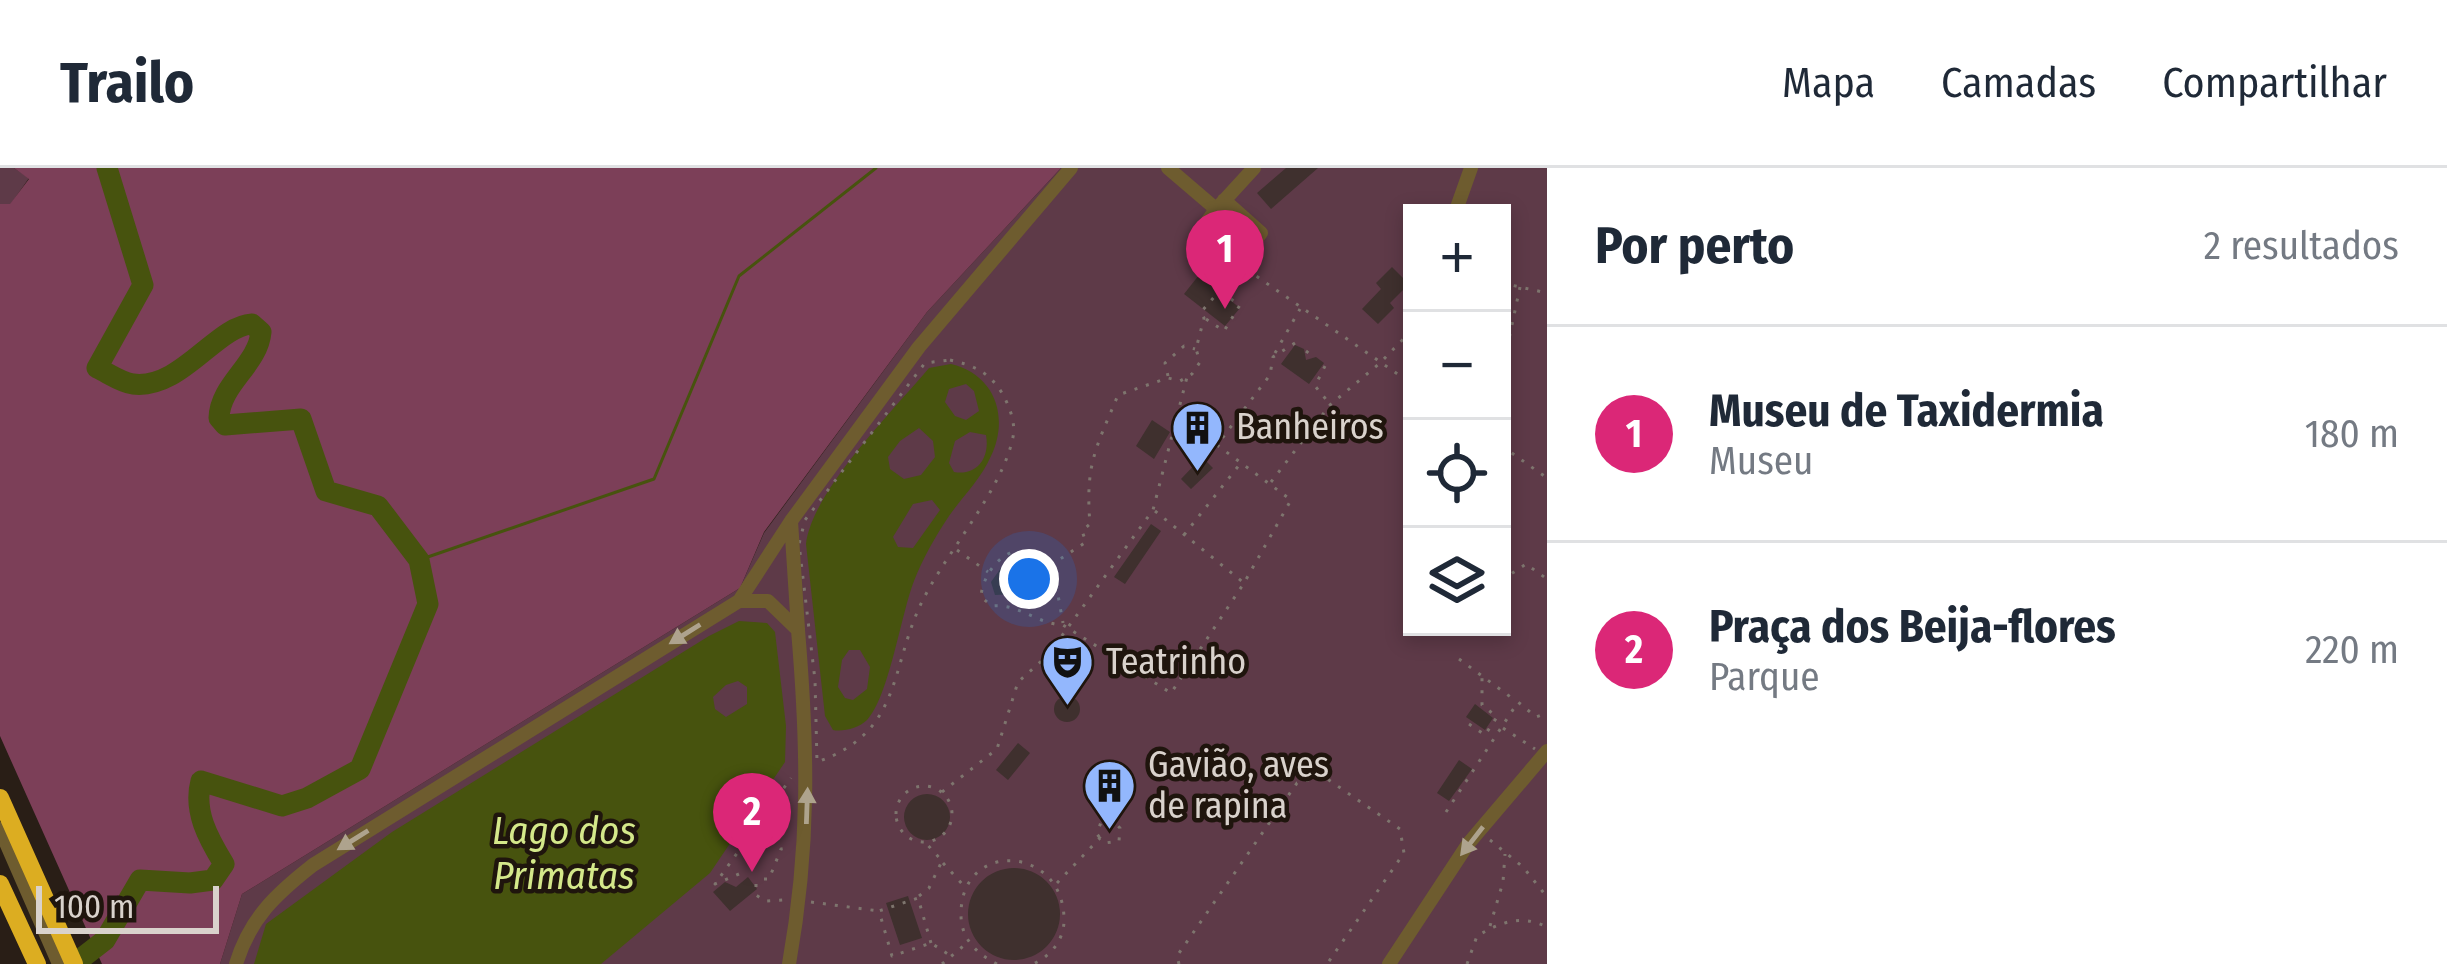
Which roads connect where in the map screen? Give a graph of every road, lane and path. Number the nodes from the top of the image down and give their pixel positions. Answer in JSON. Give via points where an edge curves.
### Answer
{"nodes":[{"id":1,"x":1071,"y":168,"type":"edge"},
{"id":2,"x":1168,"y":168,"type":"edge"},
{"id":3,"x":1254,"y":168,"type":"edge"},
{"id":4,"x":1471,"y":168,"type":"edge"},
{"id":5,"x":1458,"y":204,"type":"edge"},
{"id":6,"x":1511,"y":285,"type":"edge"},
{"id":7,"x":1520,"y":287,"type":"junction"},
{"id":8,"x":1219,"y":292,"type":"junction"},
{"id":9,"x":1547,"y":293,"type":"edge"},
{"id":10,"x":1300,"y":307,"type":"junction"},
{"id":11,"x":1204,"y":318,"type":"junction"},
{"id":12,"x":1511,"y":330,"type":"edge"},
{"id":13,"x":1403,"y":339,"type":"edge"},
{"id":14,"x":1294,"y":343,"type":"dead end"},
{"id":15,"x":1196,"y":349,"type":"junction"},
{"id":16,"x":1306,"y":351,"type":"dead end"},
{"id":17,"x":1273,"y":357,"type":"junction"},
{"id":18,"x":1315,"y":358,"type":"dead end"},
{"id":19,"x":1380,"y":363,"type":"junction"},
{"id":20,"x":1324,"y":366,"type":"dead end"},
{"id":21,"x":1186,"y":377,"type":"junction"},
{"id":22,"x":1168,"y":378,"type":"junction"},
{"id":23,"x":1403,"y":378,"type":"edge"},
{"id":24,"x":1330,"y":405,"type":"junction"},
{"id":25,"x":1511,"y":452,"type":"edge"},
{"id":26,"x":1241,"y":462,"type":"junction"},
{"id":27,"x":1547,"y":478,"type":"edge"},
{"id":28,"x":1270,"y":483,"type":"junction"},
{"id":29,"x":1154,"y":510,"type":"junction"},
{"id":30,"x":791,"y":521,"type":"junction"},
{"id":31,"x":1184,"y":535,"type":"junction"},
{"id":32,"x":954,"y":548,"type":"junction"},
{"id":33,"x":1052,"y":562,"type":"junction"},
{"id":34,"x":990,"y":573,"type":"junction"},
{"id":35,"x":1511,"y":574,"type":"edge"},
{"id":36,"x":1547,"y":579,"type":"edge"},
{"id":37,"x":1244,"y":583,"type":"junction"},
{"id":38,"x":739,"y":601,"type":"junction"},
{"id":39,"x":1066,"y":626,"type":"junction"},
{"id":40,"x":799,"y":630,"type":"junction"},
{"id":41,"x":1459,"y":659,"type":"dead end"},
{"id":42,"x":1481,"y":676,"type":"junction"},
{"id":43,"x":1517,"y":702,"type":"junction"},
{"id":44,"x":1546,"y":714,"type":"edge"},
{"id":45,"x":1469,"y":724,"type":"dead end"},
{"id":46,"x":1490,"y":727,"type":"junction"},
{"id":47,"x":1500,"y":729,"type":"junction"},
{"id":48,"x":1545,"y":753,"type":"edge"},
{"id":49,"x":796,"y":770,"type":"dead end"},
{"id":50,"x":942,"y":792,"type":"junction"},
{"id":51,"x":0,"y":798,"type":"edge"},
{"id":52,"x":1446,"y":812,"type":"dead end"},
{"id":53,"x":0,"y":829,"type":"edge"},
{"id":54,"x":1479,"y":832,"type":"junction"},
{"id":55,"x":1100,"y":838,"type":"dead end"},
{"id":56,"x":926,"y":843,"type":"junction"},
{"id":57,"x":795,"y":848,"type":"dead end"},
{"id":58,"x":0,"y":851,"type":"edge"},
{"id":59,"x":1505,"y":852,"type":"junction"},
{"id":60,"x":942,"y":861,"type":"junction"},
{"id":61,"x":739,"y":874,"type":"dead end"},
{"id":62,"x":764,"y":879,"type":"dead end"},
{"id":63,"x":0,"y":884,"type":"edge"},
{"id":64,"x":1055,"y":885,"type":"junction"},
{"id":65,"x":966,"y":888,"type":"junction"},
{"id":66,"x":918,"y":898,"type":"junction"},
{"id":67,"x":1547,"y":898,"type":"edge"},
{"id":68,"x":1547,"y":927,"type":"edge"},
{"id":69,"x":1489,"y":929,"type":"junction"},
{"id":70,"x":969,"y":941,"type":"junction"},
{"id":71,"x":931,"y":943,"type":"junction"},
{"id":72,"x":45,"y":952,"type":"edge"},
{"id":73,"x":951,"y":956,"type":"junction"},
{"id":74,"x":59,"y":964,"type":"edge"},
{"id":75,"x":74,"y":964,"type":"edge"},
{"id":76,"x":236,"y":964,"type":"edge"},
{"id":77,"x":789,"y":964,"type":"edge"},
{"id":78,"x":942,"y":964,"type":"edge"},
{"id":79,"x":997,"y":964,"type":"edge"},
{"id":80,"x":1033,"y":964,"type":"edge"},
{"id":81,"x":1179,"y":964,"type":"edge"},
{"id":82,"x":1327,"y":964,"type":"edge"},
{"id":83,"x":1389,"y":964,"type":"edge"},
{"id":84,"x":1467,"y":964,"type":"edge"}],
"edges":[{"from":1,"to":30,"type":"lane","via":[[919,347]]},
{"from":2,"to":3,"type":"lane","via":[[1220,205]]},
{"from":4,"to":5,"type":"lane"},
{"from":6,"to":7,"type":"path"},
{"from":7,"to":9,"type":"path"},
{"from":7,"to":12,"type":"path"},
{"from":8,"to":10,"type":"path","via":[[1246,269]]},
{"from":8,"to":11,"type":"path"},
{"from":8,"to":11,"type":"path","via":[[1240,305],[1223,331]]},
{"from":10,"to":17,"type":"path"},
{"from":10,"to":19,"type":"path"},
{"from":11,"to":15,"type":"path"},
{"from":13,"to":19,"type":"path"},
{"from":14,"to":17,"type":"path"},
{"from":15,"to":21,"type":"path","via":[[1200,362]]},
{"from":15,"to":22,"type":"path","via":[[1184,346],[1166,363]]},
{"from":16,"to":18,"type":"path"},
{"from":17,"to":26,"type":"path","via":[[1270,375],[1217,445]]},
{"from":19,"to":23,"type":"path"},
{"from":19,"to":24,"type":"path"},
{"from":20,"to":24,"type":"path","via":[[1315,386]]},
{"from":21,"to":22,"type":"path"},
{"from":21,"to":29,"type":"path"},
{"from":22,"to":33,"type":"path","via":[[1118,395],[1092,459],[1086,542]]},
{"from":24,"to":28,"type":"path"},
{"from":25,"to":27,"type":"path"},
{"from":26,"to":28,"type":"path"},
{"from":26,"to":31,"type":"path"},
{"from":28,"to":37,"type":"path","via":[[1292,500]]},
{"from":29,"to":31,"type":"path"},
{"from":29,"to":39,"type":"path"},
{"from":30,"to":38,"type":"lane"},
{"from":30,"to":40,"type":"lane"},
{"from":31,"to":37,"type":"path"},
{"from":32,"to":32,"type":"path","via":[[919,609],[887,705],[839,754],[817,762],[799,544],[805,520],[925,363],[950,360],[974,365],[995,382],[1014,433]]},
{"from":32,"to":34,"type":"path"},
{"from":33,"to":34,"type":"path","via":[[1033,577],[1012,553]]},
{"from":33,"to":39,"type":"path"},
{"from":34,"to":39,"type":"path","via":[[981,597],[992,606]]},
{"from":35,"to":36,"type":"path","via":[[1526,564]]},
{"from":37,"to":39,"type":"path","via":[[1171,694]]},
{"from":38,"to":40,"type":"lane","via":[[768,601]]},
{"from":38,"to":76,"type":"lane","one_way":true,"via":[[313,865],[260,910]]},
{"from":39,"to":50,"type":"path","via":[[1018,682],[997,748]]},
{"from":77,"to":40,"type":"lane","one_way":true,"via":[[808,815]]},
{"from":41,"to":42,"type":"path"},
{"from":42,"to":43,"type":"path"},
{"from":42,"to":46,"type":"path","via":[[1482,705],[1497,717]]},
{"from":43,"to":44,"type":"path","via":[[1536,717]]},
{"from":43,"to":47,"type":"path"},
{"from":45,"to":46,"type":"path","via":[[1485,735]]},
{"from":46,"to":47,"type":"path"},
{"from":47,"to":48,"type":"path"},
{"from":47,"to":52,"type":"path"},
{"from":48,"to":54,"type":"lane"},
{"from":49,"to":61,"type":"path","via":[[715,884]]},
{"from":50,"to":56,"type":"path","via":[[952,818],[943,838]]},
{"from":50,"to":56,"type":"path","via":[[927,784],[905,794],[894,815],[904,834]]},
{"from":51,"to":72,"type":"highway"},
{"from":53,"to":72,"type":"lane"},
{"from":54,"to":59,"type":"path"},
{"from":54,"to":83,"type":"lane","one_way":true},
{"from":55,"to":64,"type":"path"},
{"from":56,"to":60,"type":"path"},
{"from":57,"to":62,"type":"path","via":[[781,849]]},
{"from":58,"to":72,"type":"lane"},
{"from":59,"to":67,"type":"path"},
{"from":59,"to":69,"type":"path"},
{"from":60,"to":65,"type":"path"},
{"from":60,"to":66,"type":"path"},
{"from":63,"to":72,"type":"highway"},
{"from":64,"to":65,"type":"path","via":[[1030,863],[1003,859],[977,871]]},
{"from":64,"to":80,"type":"path","via":[[1064,931],[1048,958]]},
{"from":65,"to":70,"type":"path","via":[[961,926]]},
{"from":66,"to":71,"type":"path"},
{"from":66,"to":71,"type":"path","via":[[879,911],[892,956]]},
{"from":68,"to":69,"type":"path","via":[[1531,920]]},
{"from":69,"to":84,"type":"path","via":[[1477,936]]},
{"from":70,"to":73,"type":"path"},
{"from":70,"to":79,"type":"path"},
{"from":71,"to":73,"type":"path"},
{"from":72,"to":74,"type":"lane"},
{"from":72,"to":75,"type":"highway"},
{"from":73,"to":78,"type":"path"},
{"from":81,"to":82,"type":"path","via":[[1177,956],[1297,783],[1323,776],[1400,829],[1404,854]]}]}
